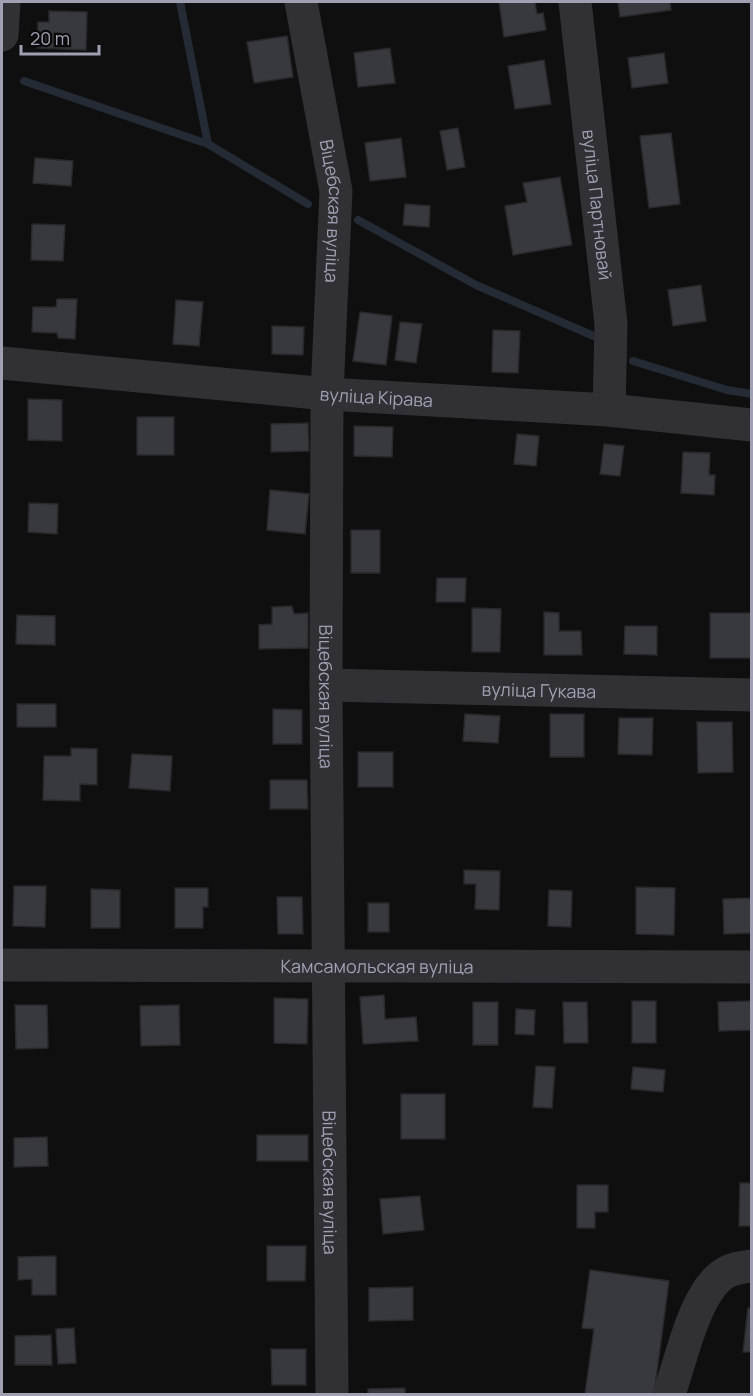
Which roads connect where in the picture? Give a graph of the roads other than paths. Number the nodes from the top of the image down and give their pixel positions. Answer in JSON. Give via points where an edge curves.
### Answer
{"nodes":[{"id":1,"x":4,"y":2,"type":"edge"},
{"id":2,"x":301,"y":2,"type":"edge"},
{"id":3,"x":575,"y":2,"type":"edge"},
{"id":4,"x":2,"y":35,"type":"edge"},
{"id":5,"x":2,"y":363,"type":"edge"},
{"id":6,"x":327,"y":394,"type":"junction"},
{"id":7,"x":609,"y":410,"type":"junction"},
{"id":8,"x":752,"y":425,"type":"edge"},
{"id":9,"x":326,"y":685,"type":"junction"},
{"id":10,"x":752,"y":695,"type":"edge"},
{"id":11,"x":2,"y":965,"type":"edge"},
{"id":12,"x":327,"y":966,"type":"junction"},
{"id":13,"x":752,"y":967,"type":"edge"},
{"id":14,"x":752,"y":1266,"type":"edge"},
{"id":15,"x":332,"y":1395,"type":"edge"},
{"id":16,"x":669,"y":1395,"type":"edge"}],
"edges":[{"from":1,"to":4,"type":"street"},
{"from":2,"to":6,"type":"street","name":"Віцебская вуліца","via":[[336,191]]},
{"from":3,"to":7,"type":"street","name":"вуліца Партновай","via":[[611,324]]},
{"from":5,"to":6,"type":"street","name":"вуліца Кірава"},
{"from":6,"to":7,"type":"street","name":"вуліца Кірава"},
{"from":6,"to":9,"type":"street","name":"Віцебская вуліца"},
{"from":7,"to":8,"type":"street","name":"вуліца Кірава"},
{"from":9,"to":10,"type":"street","name":"вуліца Гукава"},
{"from":9,"to":12,"type":"street","name":"Віцебская вуліца"},
{"from":11,"to":12,"type":"street","name":"Камсамольская вуліца"},
{"from":12,"to":13,"type":"street","name":"Камсамольская вуліца"},
{"from":12,"to":15,"type":"street","name":"Віцебская вуліца"},
{"from":14,"to":16,"type":"street","via":[[727,1272],[708,1290],[696,1312]]}]}
